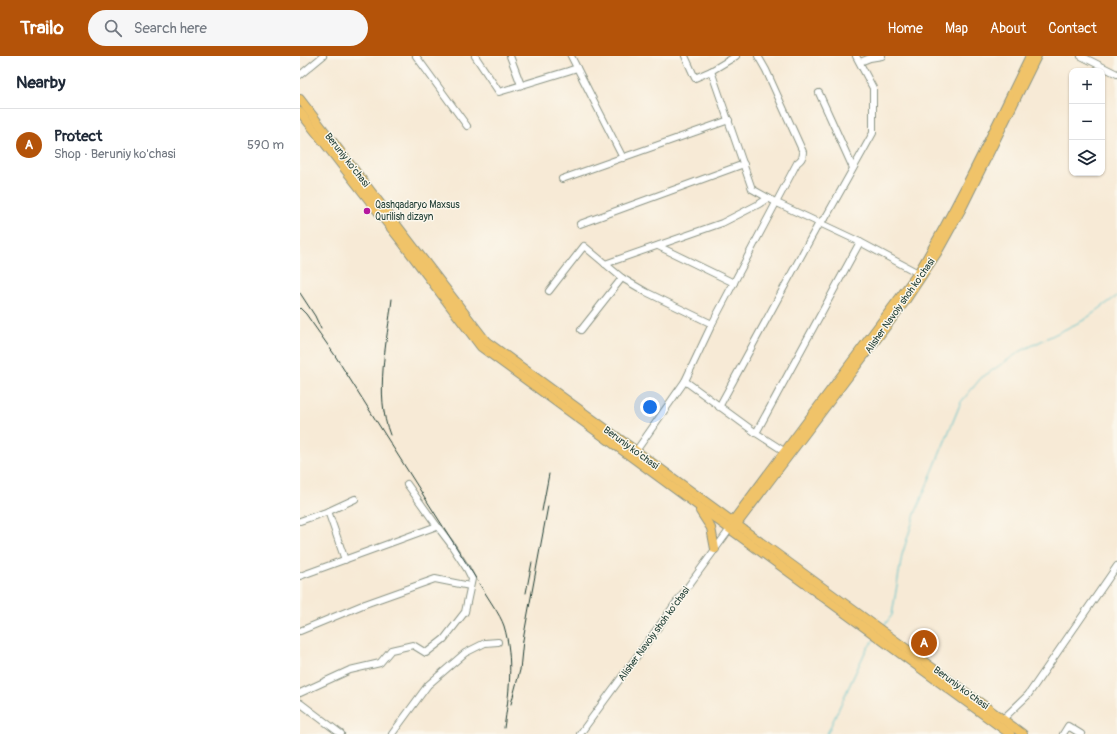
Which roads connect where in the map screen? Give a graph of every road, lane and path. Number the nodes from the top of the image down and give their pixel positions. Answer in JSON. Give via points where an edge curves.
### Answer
{"nodes":[{"id":1,"x":322,"y":56,"type":"edge"},
{"id":2,"x":416,"y":56,"type":"edge"},
{"id":3,"x":475,"y":56,"type":"edge"},
{"id":4,"x":510,"y":56,"type":"edge"},
{"id":5,"x":571,"y":56,"type":"edge"},
{"id":6,"x":685,"y":56,"type":"edge"},
{"id":7,"x":736,"y":56,"type":"edge"},
{"id":8,"x":758,"y":56,"type":"edge"},
{"id":9,"x":856,"y":56,"type":"edge"},
{"id":10,"x":882,"y":56,"type":"edge"},
{"id":11,"x":1030,"y":56,"type":"edge"},
{"id":12,"x":1037,"y":56,"type":"edge"},
{"id":13,"x":1081,"y":56,"type":"edge"},
{"id":14,"x":860,"y":62,"type":"junction"},
{"id":15,"x":577,"y":68,"type":"junction"},
{"id":16,"x":711,"y":71,"type":"junction"},
{"id":17,"x":1117,"y":74,"type":"edge"},
{"id":18,"x":300,"y":75,"type":"edge"},
{"id":19,"x":521,"y":85,"type":"junction"},
{"id":20,"x":819,"y":93,"type":"dead end"},
{"id":21,"x":300,"y":99,"type":"edge"},
{"id":22,"x":300,"y":112,"type":"edge"},
{"id":23,"x":729,"y":120,"type":"junction"},
{"id":24,"x":467,"y":126,"type":"dead end"},
{"id":25,"x":623,"y":158,"type":"junction"},
{"id":26,"x":744,"y":164,"type":"junction"},
{"id":27,"x":853,"y":168,"type":"junction"},
{"id":28,"x":562,"y":179,"type":"dead end"},
{"id":29,"x":768,"y":198,"type":"junction"},
{"id":30,"x":777,"y":203,"type":"junction"},
{"id":31,"x":819,"y":223,"type":"junction"},
{"id":32,"x":580,"y":224,"type":"dead end"},
{"id":33,"x":404,"y":239,"type":"junction"},
{"id":34,"x":860,"y":242,"type":"junction"},
{"id":35,"x":658,"y":246,"type":"junction"},
{"id":36,"x":605,"y":264,"type":"junction"},
{"id":37,"x":918,"y":273,"type":"junction"},
{"id":38,"x":622,"y":278,"type":"junction"},
{"id":39,"x":734,"y":283,"type":"junction"},
{"id":40,"x":550,"y":291,"type":"dead end"},
{"id":41,"x":712,"y":324,"type":"junction"},
{"id":42,"x":581,"y":330,"type":"dead end"},
{"id":43,"x":685,"y":381,"type":"junction"},
{"id":44,"x":719,"y":407,"type":"junction"},
{"id":45,"x":756,"y":433,"type":"junction"},
{"id":46,"x":636,"y":451,"type":"junction"},
{"id":47,"x":784,"y":451,"type":"junction"},
{"id":48,"x":407,"y":484,"type":"dead end"},
{"id":49,"x":355,"y":499,"type":"dead end"},
{"id":50,"x":695,"y":504,"type":"junction"},
{"id":51,"x":328,"y":511,"type":"junction"},
{"id":52,"x":300,"y":520,"type":"edge"},
{"id":53,"x":436,"y":526,"type":"junction"},
{"id":54,"x":732,"y":527,"type":"junction"},
{"id":55,"x":716,"y":549,"type":"junction"},
{"id":56,"x":345,"y":560,"type":"junction"},
{"id":57,"x":1117,"y":566,"type":"edge"},
{"id":58,"x":300,"y":576,"type":"edge"},
{"id":59,"x":470,"y":586,"type":"junction"},
{"id":60,"x":300,"y":631,"type":"edge"},
{"id":61,"x":498,"y":642,"type":"dead end"},
{"id":62,"x":928,"y":668,"type":"junction"},
{"id":63,"x":300,"y":693,"type":"edge"},
{"id":64,"x":300,"y":703,"type":"edge"},
{"id":65,"x":1003,"y":719,"type":"junction"},
{"id":66,"x":340,"y":734,"type":"edge"},
{"id":67,"x":392,"y":734,"type":"edge"},
{"id":68,"x":580,"y":734,"type":"edge"},
{"id":69,"x":1010,"y":734,"type":"edge"},
{"id":70,"x":1023,"y":734,"type":"edge"},
{"id":71,"x":1063,"y":734,"type":"edge"},
{"id":72,"x":1081,"y":734,"type":"edge"}],
"edges":[{"from":1,"to":18,"type":"street"},
{"from":2,"to":24,"type":"street"},
{"from":3,"to":19,"type":"street","via":[[499,92]]},
{"from":4,"to":19,"type":"street"},
{"from":5,"to":15,"type":"street"},
{"from":6,"to":16,"type":"street","via":[[695,78]]},
{"from":7,"to":16,"type":"street"},
{"from":8,"to":30,"type":"street","via":[[803,152],[802,159],[797,163]]},
{"from":9,"to":14,"type":"street"},
{"from":10,"to":14,"type":"street"},
{"from":11,"to":37,"type":"main road","name":"Alisher Navoiy shoh ko'chasi","via":[[942,234]]},
{"from":12,"to":54,"type":"main road","name":"Alisher Navoiy shoh ko'chasi","via":[[937,253],[904,303]]},
{"from":13,"to":17,"type":"street"},
{"from":14,"to":27,"type":"street","via":[[873,88],[872,133]]},
{"from":15,"to":19,"type":"street"},
{"from":15,"to":25,"type":"street"},
{"from":16,"to":23,"type":"street"},
{"from":20,"to":27,"type":"street"},
{"from":21,"to":33,"type":"main road","name":"Beruniy ko'chasi"},
{"from":22,"to":33,"type":"main road","name":"Beruniy ko'chasi"},
{"from":23,"to":25,"type":"street"},
{"from":23,"to":26,"type":"street"},
{"from":25,"to":28,"type":"street"},
{"from":26,"to":29,"type":"street","via":[[752,189]]},
{"from":26,"to":32,"type":"street"},
{"from":27,"to":31,"type":"street","via":[[826,217]]},
{"from":29,"to":30,"type":"street"},
{"from":29,"to":35,"type":"street","via":[[722,223]]},
{"from":30,"to":31,"type":"street"},
{"from":30,"to":39,"type":"street"},
{"from":31,"to":34,"type":"street"},
{"from":31,"to":44,"type":"street"},
{"from":33,"to":46,"type":"main road","name":"Beruniy ko'chasi","via":[[486,342]]},
{"from":33,"to":50,"type":"main road","name":"Beruniy ko'chasi","via":[[481,347]]},
{"from":34,"to":37,"type":"street"},
{"from":34,"to":45,"type":"street"},
{"from":35,"to":36,"type":"street"},
{"from":35,"to":39,"type":"street"},
{"from":36,"to":38,"type":"street"},
{"from":36,"to":40,"type":"street","via":[[584,246]]},
{"from":37,"to":47,"type":"main road","name":"Alisher Navoiy shoh ko'chasi"},
{"from":38,"to":41,"type":"street"},
{"from":38,"to":42,"type":"street"},
{"from":39,"to":41,"type":"street"},
{"from":41,"to":43,"type":"street"},
{"from":43,"to":44,"type":"street"},
{"from":43,"to":46,"type":"street"},
{"from":44,"to":45,"type":"street"},
{"from":45,"to":47,"type":"street"},
{"from":46,"to":54,"type":"main road","name":"Beruniy ko'chasi"},
{"from":47,"to":54,"type":"main road","name":"Alisher Navoiy shoh ko'chasi"},
{"from":48,"to":53,"type":"street"},
{"from":49,"to":51,"type":"street"},
{"from":50,"to":54,"type":"main road","name":"Beruniy ko'chasi"},
{"from":50,"to":55,"type":"main road","via":[[711,528]]},
{"from":51,"to":52,"type":"street"},
{"from":51,"to":56,"type":"street"},
{"from":53,"to":56,"type":"street"},
{"from":53,"to":59,"type":"street","via":[[467,569],[472,579]]},
{"from":54,"to":55,"type":"street","name":"Alisher Navoiy shoh ko'chasi"},
{"from":54,"to":62,"type":"main road","name":"Beruniy ko'chasi"},
{"from":55,"to":68,"type":"street","name":"Alisher Navoiy shoh ko'chasi"},
{"from":56,"to":58,"type":"street"},
{"from":57,"to":65,"type":"street","via":[[1028,694]]},
{"from":59,"to":60,"type":"street","via":[[435,579]]},
{"from":59,"to":63,"type":"street","via":[[465,612],[444,639],[426,653],[413,645],[391,650],[380,663],[350,670]]},
{"from":61,"to":67,"type":"street","via":[[485,643],[465,653],[428,685]]},
{"from":62,"to":65,"type":"main road","name":"Beruniy ko'chasi"},
{"from":62,"to":69,"type":"main road","name":"Beruniy ko'chasi"},
{"from":64,"to":66,"type":"street"},
{"from":65,"to":70,"type":"main road","name":"Beruniy ko'chasi"},
{"from":71,"to":72,"type":"street","via":[[1068,726]]}]}
